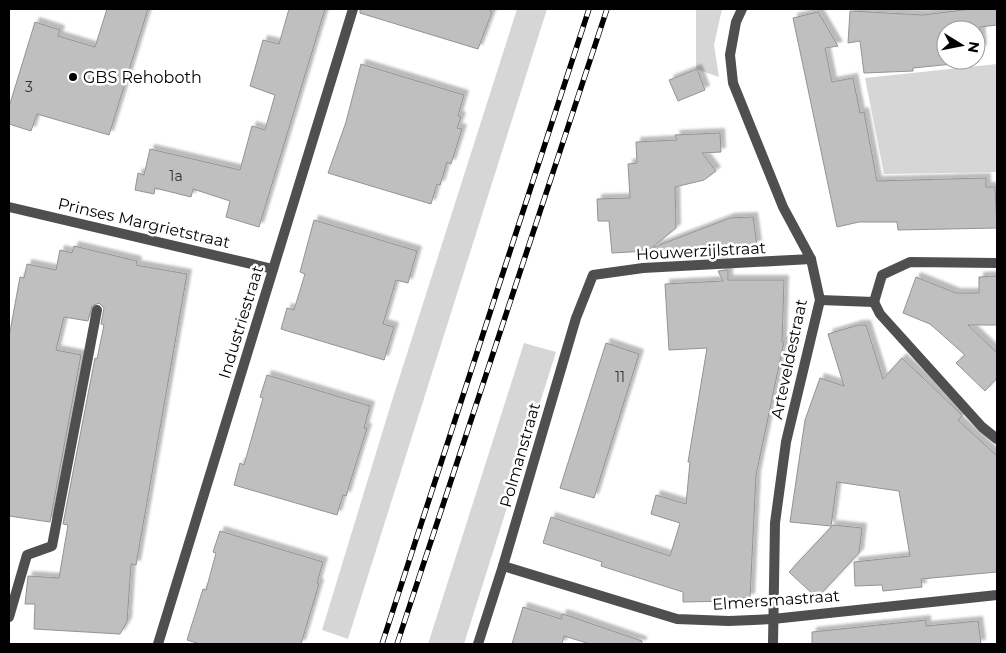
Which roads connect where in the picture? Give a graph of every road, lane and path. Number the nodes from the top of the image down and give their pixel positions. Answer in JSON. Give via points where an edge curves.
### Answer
{"nodes":[{"id":1,"x":353,"y":9,"type":"edge"},
{"id":2,"x":742,"y":9,"type":"edge"},
{"id":3,"x":9,"y":206,"type":"edge"},
{"id":4,"x":811,"y":259,"type":"junction"},
{"id":5,"x":997,"y":263,"type":"edge"},
{"id":6,"x":273,"y":269,"type":"junction"},
{"id":7,"x":593,"y":276,"type":"joint"},
{"id":8,"x":820,"y":300,"type":"junction"},
{"id":9,"x":874,"y":302,"type":"junction"},
{"id":10,"x":97,"y":310,"type":"dead end"},
{"id":11,"x":997,"y":439,"type":"edge"},
{"id":12,"x":504,"y":566,"type":"junction"},
{"id":13,"x":997,"y":595,"type":"edge"},
{"id":14,"x":9,"y":617,"type":"edge"},
{"id":15,"x":773,"y":619,"type":"junction"},
{"id":16,"x":158,"y":644,"type":"edge"},
{"id":17,"x":478,"y":644,"type":"edge"},
{"id":18,"x":773,"y":644,"type":"edge"}],
"edges":[{"from":1,"to":6,"type":"street","name":"Industriestraat"},
{"from":2,"to":4,"type":"street","name":"Arteveldestraat","via":[[736,22],[730,55],[733,83],[783,208]]},
{"from":3,"to":6,"type":"street","name":"Prinses Margrietstraat"},
{"from":4,"to":7,"type":"street","name":"Houwerzijlstraat","via":[[643,268]]},
{"from":4,"to":8,"type":"street","name":"Arteveldestraat"},
{"from":5,"to":9,"type":"street","via":[[910,262],[882,275]]},
{"from":6,"to":16,"type":"street","name":"Industriestraat"},
{"from":7,"to":12,"type":"street","name":"Polmanstraat","via":[[576,318]]},
{"from":8,"to":9,"type":"street"},
{"from":8,"to":15,"type":"street","name":"Arteveldestraat","via":[[786,442],[775,523]]},
{"from":9,"to":11,"type":"street","via":[[880,314],[982,427]]},
{"from":10,"to":14,"type":"street","via":[[52,546],[27,555]]},
{"from":12,"to":15,"type":"street","name":"Elmersmastraat","via":[[677,619]]},
{"from":12,"to":17,"type":"street","name":"Polmanstraat"},
{"from":13,"to":15,"type":"street","name":"Elmersmastraat"},
{"from":15,"to":18,"type":"street","name":"Arteveldestraat"}]}
